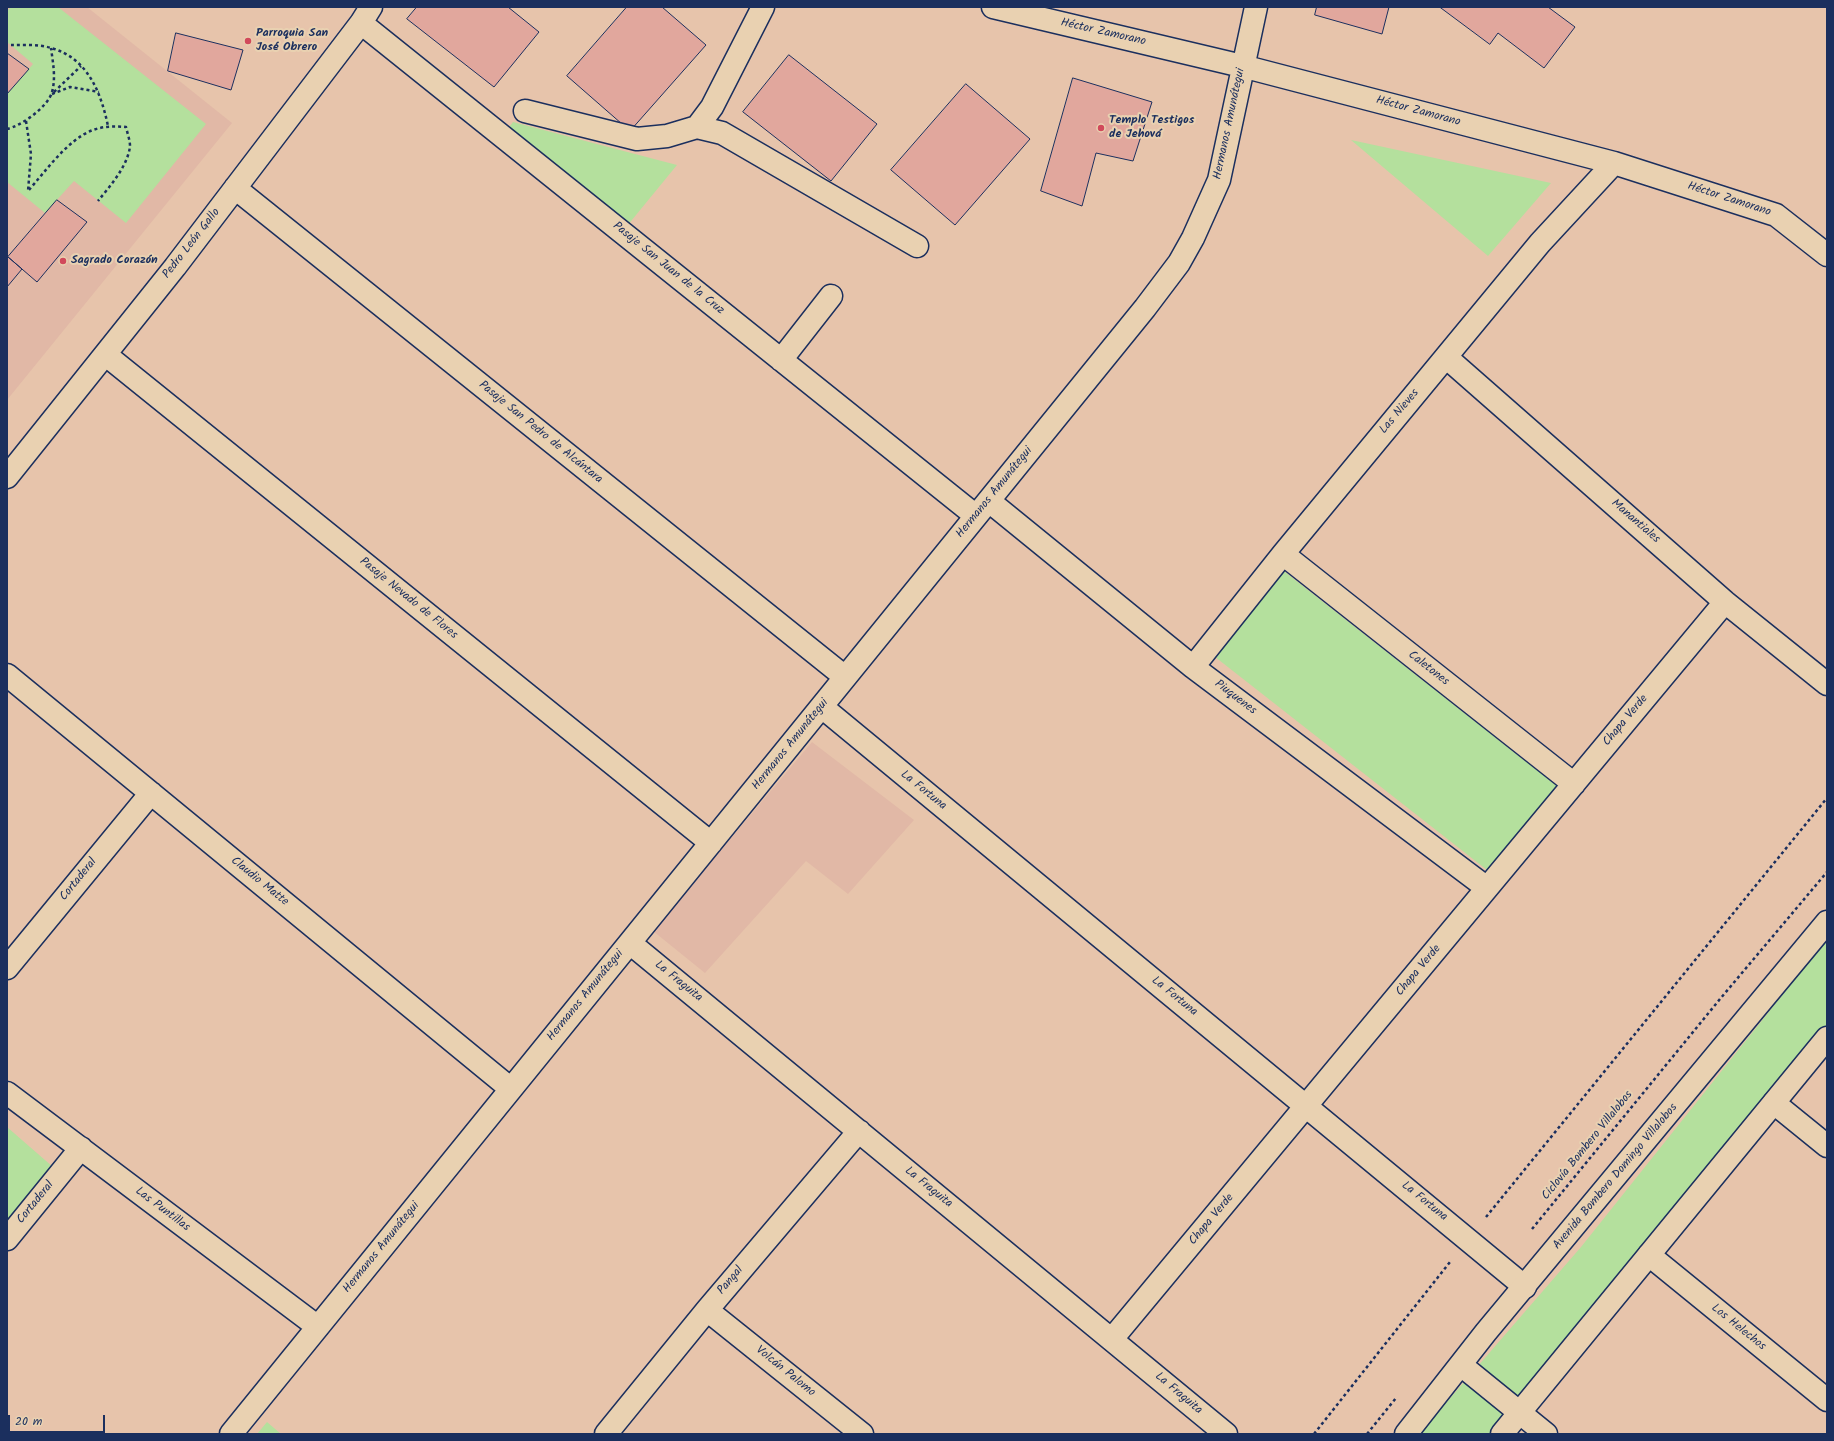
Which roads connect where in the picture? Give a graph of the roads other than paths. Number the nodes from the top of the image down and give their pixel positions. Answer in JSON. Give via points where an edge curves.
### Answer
{"nodes":[{"id":1,"x":763,"y":7,"type":"edge"},
{"id":2,"x":993,"y":7,"type":"edge"},
{"id":3,"x":1256,"y":7,"type":"edge"},
{"id":4,"x":366,"y":15,"type":"edge"},
{"id":5,"x":1242,"y":66,"type":"junction"},
{"id":6,"x":525,"y":111,"type":"dead end"},
{"id":7,"x":697,"y":127,"type":"junction"},
{"id":8,"x":1614,"y":163,"type":"junction"},
{"id":9,"x":235,"y":188,"type":"junction"},
{"id":10,"x":917,"y":246,"type":"dead end"},
{"id":11,"x":1827,"y":255,"type":"edge"},
{"id":12,"x":831,"y":296,"type":"dead end"},
{"id":13,"x":106,"y":355,"type":"junction"},
{"id":14,"x":1446,"y":357,"type":"junction"},
{"id":15,"x":781,"y":360,"type":"junction"},
{"id":16,"x":7,"y":477,"type":"edge"},
{"id":17,"x":982,"y":508,"type":"junction"},
{"id":18,"x":1283,"y":554,"type":"junction"},
{"id":19,"x":1725,"y":602,"type":"junction"},
{"id":20,"x":1193,"y":667,"type":"junction"},
{"id":21,"x":7,"y":675,"type":"edge"},
{"id":22,"x":845,"y":677,"type":"junction"},
{"id":23,"x":1827,"y":684,"type":"edge"},
{"id":24,"x":822,"y":707,"type":"junction"},
{"id":25,"x":1574,"y":784,"type":"junction"},
{"id":26,"x":151,"y":793,"type":"junction"},
{"id":27,"x":711,"y":843,"type":"junction"},
{"id":28,"x":1487,"y":888,"type":"junction"},
{"id":29,"x":1827,"y":922,"type":"edge"},
{"id":30,"x":630,"y":942,"type":"junction"},
{"id":31,"x":7,"y":968,"type":"edge"},
{"id":32,"x":1827,"y":1038,"type":"edge"},
{"id":33,"x":511,"y":1089,"type":"junction"},
{"id":34,"x":7,"y":1092,"type":"edge"},
{"id":35,"x":1774,"y":1103,"type":"junction"},
{"id":36,"x":1306,"y":1106,"type":"junction"},
{"id":37,"x":859,"y":1131,"type":"junction"},
{"id":38,"x":1827,"y":1146,"type":"edge"},
{"id":39,"x":81,"y":1148,"type":"junction"},
{"id":40,"x":7,"y":1239,"type":"edge"},
{"id":41,"x":1649,"y":1255,"type":"junction"},
{"id":42,"x":1525,"y":1286,"type":"junction"},
{"id":43,"x":707,"y":1310,"type":"junction"},
{"id":44,"x":318,"y":1327,"type":"junction"},
{"id":45,"x":1112,"y":1339,"type":"junction"},
{"id":46,"x":1461,"y":1365,"type":"junction"},
{"id":47,"x":1827,"y":1400,"type":"edge"},
{"id":48,"x":1520,"y":1413,"type":"junction"},
{"id":49,"x":231,"y":1434,"type":"edge"},
{"id":50,"x":606,"y":1434,"type":"edge"},
{"id":51,"x":862,"y":1434,"type":"edge"},
{"id":52,"x":1226,"y":1434,"type":"edge"},
{"id":53,"x":1406,"y":1434,"type":"edge"},
{"id":54,"x":1502,"y":1434,"type":"edge"},
{"id":55,"x":1546,"y":1434,"type":"edge"}],
"edges":[{"from":1,"to":7,"type":"street","via":[[712,107]]},
{"from":2,"to":5,"type":"street","name":"Héctor Zamorano"},
{"from":3,"to":5,"type":"street","name":"Hermanos Amunátegui"},
{"from":4,"to":9,"type":"street","name":"Pedro León Gallo"},
{"from":4,"to":15,"type":"street","name":"Pasaje San Juan de la Cruz"},
{"from":5,"to":8,"type":"street","name":"Héctor Zamorano"},
{"from":5,"to":17,"type":"street","name":"Hermanos Amunátegui","via":[[1218,180],[1193,238],[1179,263]]},
{"from":6,"to":7,"type":"street","via":[[637,139],[667,136]]},
{"from":7,"to":10,"type":"street","via":[[722,133]]},
{"from":8,"to":11,"type":"street","name":"Héctor Zamorano","via":[[1776,215]]},
{"from":8,"to":14,"type":"street","name":"Las Nieves","via":[[1540,243]]},
{"from":9,"to":13,"type":"street","name":"Pedro León Gallo"},
{"from":9,"to":22,"type":"street","name":"Pasaje San Pedro de Alcántara"},
{"from":12,"to":15,"type":"street"},
{"from":13,"to":16,"type":"street","name":"Pedro León Gallo"},
{"from":13,"to":27,"type":"street","name":"Pasaje Nevado de Flores"},
{"from":14,"to":18,"type":"street","name":"Las Nieves"},
{"from":14,"to":19,"type":"street","name":"Manantiales"},
{"from":15,"to":17,"type":"street","name":"Pasaje San Juan de la Cruz"},
{"from":17,"to":20,"type":"street","name":"Piuquenes"},
{"from":17,"to":22,"type":"street","name":"Hermanos Amunátegui"},
{"from":18,"to":20,"type":"street","name":"Las Nieves"},
{"from":18,"to":25,"type":"street","name":"Caletones"},
{"from":19,"to":23,"type":"street","name":"Manantiales"},
{"from":19,"to":25,"type":"street","name":"Chapa Verde"},
{"from":20,"to":28,"type":"street","name":"Piuquenes"},
{"from":21,"to":26,"type":"street","name":"Claudio Matte"},
{"from":22,"to":24,"type":"street","name":"Hermanos Amunátegui"},
{"from":24,"to":27,"type":"street","name":"Hermanos Amunátegui"},
{"from":24,"to":36,"type":"street","name":"La Fortuna"},
{"from":25,"to":28,"type":"street","name":"Chapa Verde"},
{"from":26,"to":31,"type":"street","name":"Cortaderal"},
{"from":26,"to":33,"type":"street","name":"Claudio Matte"},
{"from":27,"to":30,"type":"street","name":"Hermanos Amunátegui"},
{"from":28,"to":36,"type":"street","name":"Chapa Verde"},
{"from":29,"to":42,"type":"street","name":"Avenida Bombero Domingo Villalobos"},
{"from":30,"to":33,"type":"street","name":"Hermanos Amunátegui"},
{"from":30,"to":37,"type":"street","name":"La Fraguita"},
{"from":32,"to":35,"type":"street"},
{"from":33,"to":44,"type":"street","name":"Hermanos Amunátegui"},
{"from":34,"to":39,"type":"street","name":"Las Puntillas"},
{"from":35,"to":38,"type":"street"},
{"from":35,"to":41,"type":"street"},
{"from":36,"to":42,"type":"street","name":"La Fortuna"},
{"from":36,"to":45,"type":"street","name":"Chapa Verde"},
{"from":37,"to":43,"type":"street","name":"Pangal"},
{"from":37,"to":45,"type":"street","name":"La Fraguita"},
{"from":39,"to":40,"type":"street","name":"Cortaderal"},
{"from":39,"to":44,"type":"street","name":"Las Puntillas"},
{"from":41,"to":47,"type":"street","name":"Los Helechos"},
{"from":41,"to":48,"type":"street"},
{"from":42,"to":46,"type":"street","name":"Avenida Bombero Domingo Villalobos"},
{"from":43,"to":50,"type":"street","name":"Pangal"},
{"from":43,"to":51,"type":"street","name":"Volcán Palomo"},
{"from":44,"to":49,"type":"street","name":"Hermanos Amunátegui"},
{"from":45,"to":52,"type":"street","name":"La Fraguita"},
{"from":46,"to":48,"type":"street"},
{"from":46,"to":53,"type":"street","name":"Avenida Bombero Domingo Villalobos"},
{"from":48,"to":54,"type":"street"},
{"from":48,"to":55,"type":"street"}]}
